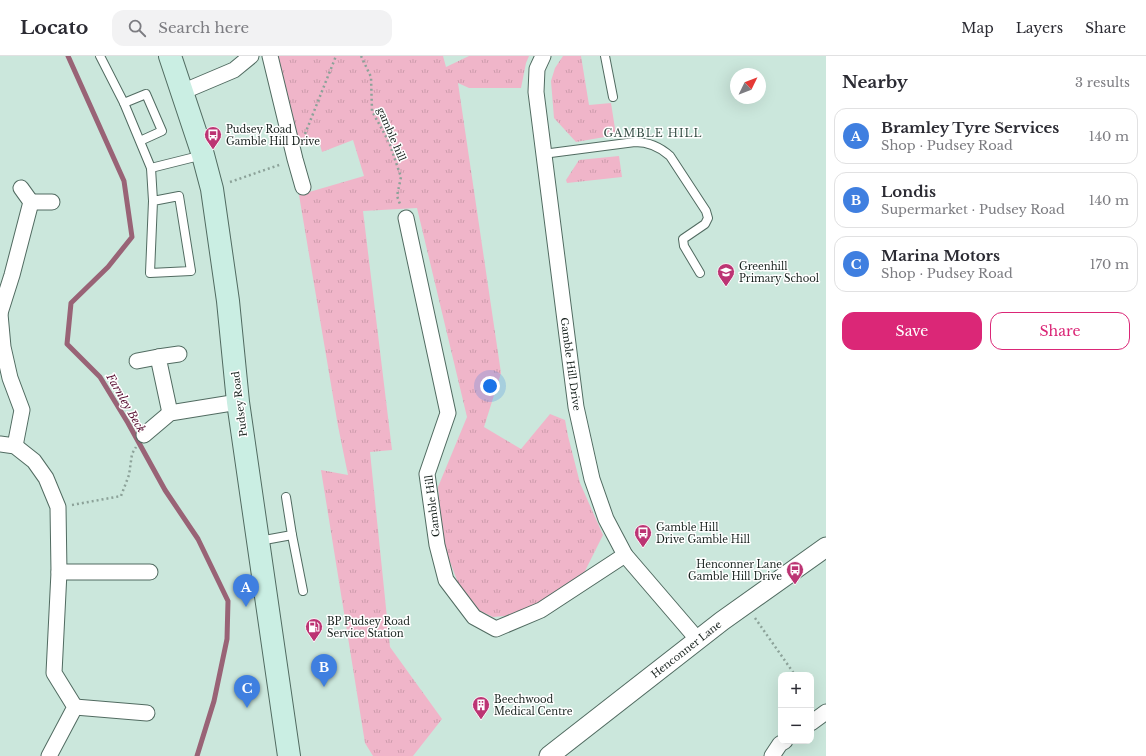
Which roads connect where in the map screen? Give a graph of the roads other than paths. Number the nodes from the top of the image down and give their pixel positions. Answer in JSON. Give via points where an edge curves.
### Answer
{"nodes":[{"id":1,"x":100,"y":56,"type":"edge"},
{"id":2,"x":170,"y":56,"type":"edge"},
{"id":3,"x":251,"y":56,"type":"edge"},
{"id":4,"x":270,"y":56,"type":"edge"},
{"id":5,"x":543,"y":56,"type":"edge"},
{"id":6,"x":605,"y":56,"type":"edge"},
{"id":7,"x":182,"y":92,"type":"junction"},
{"id":8,"x":613,"y":97,"type":"dead end"},
{"id":9,"x":124,"y":103,"type":"junction"},
{"id":10,"x":140,"y":141,"type":"junction"},
{"id":11,"x":543,"y":154,"type":"junction"},
{"id":12,"x":203,"y":155,"type":"junction"},
{"id":13,"x":151,"y":168,"type":"junction"},
{"id":14,"x":303,"y":187,"type":"dead end"},
{"id":15,"x":21,"y":188,"type":"dead end"},
{"id":16,"x":153,"y":201,"type":"junction"},
{"id":17,"x":31,"y":202,"type":"junction"},
{"id":18,"x":52,"y":202,"type":"dead end"},
{"id":19,"x":406,"y":218,"type":"road end"},
{"id":20,"x":700,"y":273,"type":"dead end"},
{"id":21,"x":0,"y":314,"type":"edge"},
{"id":22,"x":179,"y":354,"type":"dead end"},
{"id":23,"x":158,"y":357,"type":"junction"},
{"id":24,"x":137,"y":361,"type":"dead end"},
{"id":25,"x":238,"y":402,"type":"junction"},
{"id":26,"x":170,"y":413,"type":"junction"},
{"id":27,"x":144,"y":435,"type":"dead end"},
{"id":28,"x":0,"y":444,"type":"edge"},
{"id":29,"x":15,"y":446,"type":"junction"},
{"id":30,"x":286,"y":497,"type":"dead end"},
{"id":31,"x":292,"y":535,"type":"junction"},
{"id":32,"x":258,"y":541,"type":"junction"},
{"id":33,"x":826,"y":547,"type":"edge"},
{"id":34,"x":625,"y":555,"type":"junction"},
{"id":35,"x":59,"y":572,"type":"junction"},
{"id":36,"x":150,"y":572,"type":"dead end"},
{"id":37,"x":302,"y":591,"type":"dead end"},
{"id":38,"x":698,"y":640,"type":"junction"},
{"id":39,"x":75,"y":708,"type":"junction"},
{"id":40,"x":147,"y":713,"type":"dead end"},
{"id":41,"x":780,"y":744,"type":"edge"},
{"id":42,"x":49,"y":756,"type":"edge"},
{"id":43,"x":289,"y":756,"type":"edge"},
{"id":44,"x":549,"y":756,"type":"edge"},
{"id":45,"x":772,"y":756,"type":"edge"}],
"edges":[{"from":1,"to":9,"type":"lane"},
{"from":2,"to":7,"type":"main road","name":"Pudsey Road"},
{"from":3,"to":7,"type":"street","via":[[234,70]]},
{"from":4,"to":14,"type":"street"},
{"from":5,"to":11,"type":"street","name":"Gamble Hill Drive","via":[[537,69],[536,92]]},
{"from":6,"to":8,"type":"lane"},
{"from":7,"to":12,"type":"main road","name":"Pudsey Road"},
{"from":9,"to":10,"type":"lane"},
{"from":9,"to":10,"type":"lane","via":[[146,94],[162,131]]},
{"from":10,"to":13,"type":"lane"},
{"from":11,"to":20,"type":"lane","via":[[635,142],[647,143],[664,151],[670,156],[706,211],[708,218],[705,224],[684,239],[684,246]]},
{"from":11,"to":34,"type":"street","name":"Gamble Hill Drive","via":[[576,407],[592,479],[606,519]]},
{"from":12,"to":13,"type":"lane"},
{"from":12,"to":25,"type":"main road","name":"Pudsey Road","via":[[212,189],[228,301]]},
{"from":13,"to":16,"type":"lane"},
{"from":15,"to":17,"type":"street"},
{"from":16,"to":16,"type":"lane","via":[[150,273],[191,270],[179,196]]},
{"from":17,"to":18,"type":"street"},
{"from":17,"to":21,"type":"street"},
{"from":19,"to":34,"type":"street","name":"Gamble Hill","via":[[448,413],[427,474],[437,546],[446,580],[474,617],[496,629],[541,610]]},
{"from":21,"to":29,"type":"street","via":[[3,347],[10,378],[22,410]]},
{"from":22,"to":23,"type":"street"},
{"from":23,"to":24,"type":"street"},
{"from":23,"to":26,"type":"street"},
{"from":25,"to":26,"type":"street"},
{"from":25,"to":32,"type":"main road","name":"Pudsey Road"},
{"from":26,"to":27,"type":"street"},
{"from":28,"to":29,"type":"street"},
{"from":29,"to":35,"type":"street","via":[[34,461],[46,478],[58,507]]},
{"from":30,"to":31,"type":"lane"},
{"from":31,"to":32,"type":"lane"},
{"from":31,"to":37,"type":"lane"},
{"from":32,"to":43,"type":"main road","name":"Pudsey Road"},
{"from":33,"to":38,"type":"street","name":"Henconner Lane"},
{"from":34,"to":38,"type":"street","name":"Gamble Hill Drive"},
{"from":35,"to":36,"type":"street"},
{"from":35,"to":39,"type":"street","via":[[54,673]]},
{"from":38,"to":44,"type":"street","name":"Henconner Lane"},
{"from":39,"to":40,"type":"street"},
{"from":39,"to":42,"type":"street"},
{"from":41,"to":45,"type":"street"}]}
